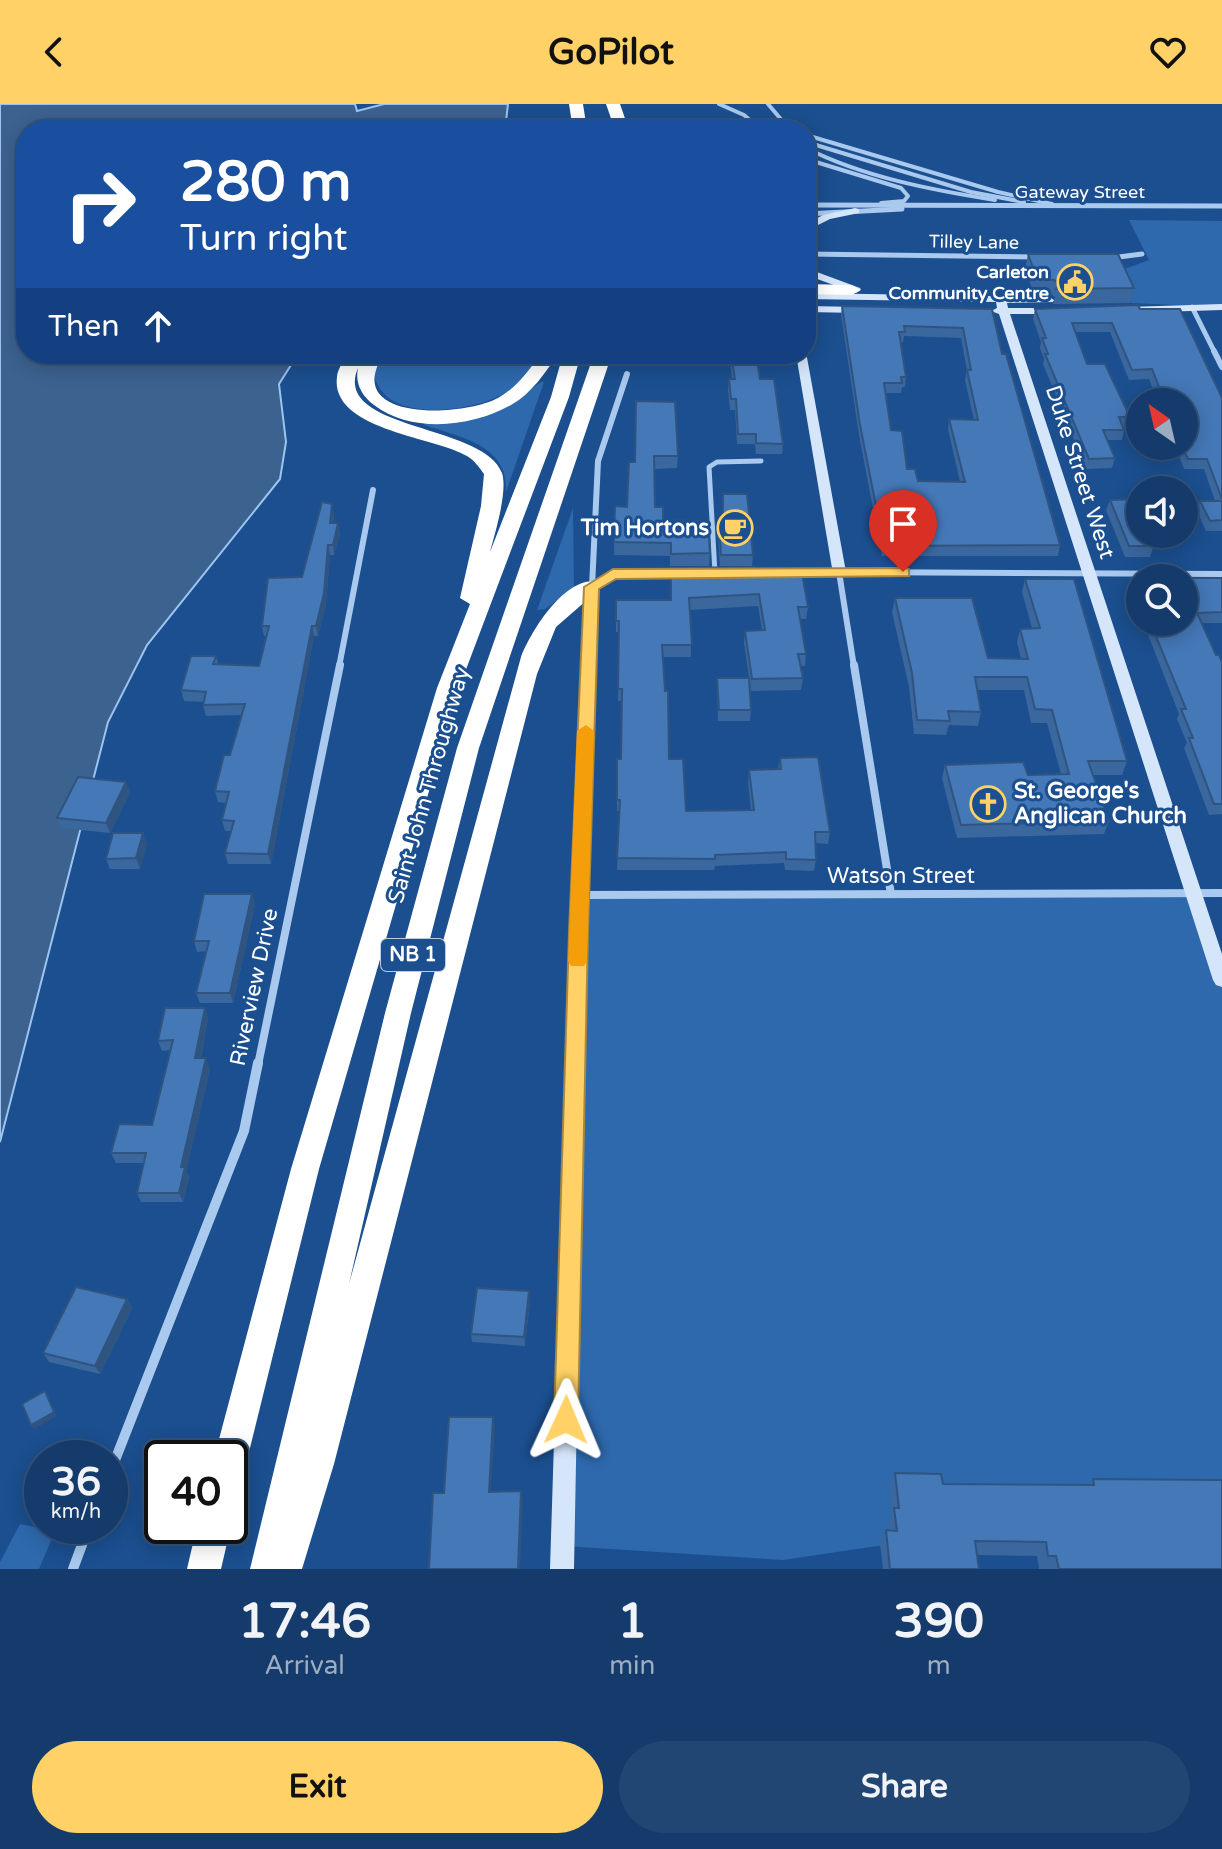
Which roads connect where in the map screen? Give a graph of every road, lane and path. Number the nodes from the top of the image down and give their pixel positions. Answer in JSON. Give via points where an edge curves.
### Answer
{"nodes":[{"id":1,"x":719,"y":104,"type":"edge"},
{"id":2,"x":768,"y":104,"type":"edge"},
{"id":3,"x":779,"y":117,"type":"junction"},
{"id":4,"x":750,"y":120,"type":"edge"},
{"id":5,"x":780,"y":120,"type":"edge"},
{"id":6,"x":782,"y":120,"type":"edge"},
{"id":7,"x":783,"y":120,"type":"edge"},
{"id":8,"x":816,"y":138,"type":"edge"},
{"id":9,"x":816,"y":146,"type":"edge"},
{"id":10,"x":816,"y":153,"type":"edge"},
{"id":11,"x":816,"y":162,"type":"edge"},
{"id":12,"x":1015,"y":201,"type":"junction"},
{"id":13,"x":881,"y":203,"type":"junction"},
{"id":14,"x":816,"y":205,"type":"edge"},
{"id":15,"x":938,"y":206,"type":"junction"},
{"id":16,"x":1222,"y":206,"type":"edge"},
{"id":17,"x":1068,"y":207,"type":"junction"},
{"id":18,"x":855,"y":211,"type":"junction"},
{"id":19,"x":816,"y":213,"type":"edge"},
{"id":20,"x":816,"y":223,"type":"edge"},
{"id":21,"x":816,"y":254,"type":"edge"},
{"id":22,"x":1142,"y":254,"type":"dead end"},
{"id":23,"x":1041,"y":257,"type":"edge"},
{"id":24,"x":1097,"y":258,"type":"edge"},
{"id":25,"x":816,"y":275,"type":"edge"},
{"id":26,"x":816,"y":289,"type":"edge"},
{"id":27,"x":852,"y":290,"type":"junction"},
{"id":28,"x":816,"y":296,"type":"edge"},
{"id":29,"x":970,"y":298,"type":"junction"},
{"id":30,"x":1002,"y":305,"type":"junction"},
{"id":31,"x":1065,"y":306,"type":"edge"},
{"id":32,"x":1116,"y":306,"type":"edge"},
{"id":33,"x":1192,"y":307,"type":"junction"},
{"id":34,"x":1222,"y":307,"type":"edge"},
{"id":35,"x":816,"y":309,"type":"edge"},
{"id":36,"x":348,"y":364,"type":"edge"},
{"id":37,"x":369,"y":364,"type":"edge"},
{"id":38,"x":542,"y":364,"type":"edge"},
{"id":39,"x":569,"y":364,"type":"edge"},
{"id":40,"x":600,"y":364,"type":"edge"},
{"id":41,"x":801,"y":364,"type":"edge"},
{"id":42,"x":1222,"y":367,"type":"edge"},
{"id":43,"x":627,"y":374,"type":"dead end"},
{"id":44,"x":761,"y":461,"type":"dead end"},
{"id":45,"x":373,"y":490,"type":"dead end"},
{"id":46,"x":839,"y":572,"type":"junction"},
{"id":47,"x":715,"y":573,"type":"junction"},
{"id":48,"x":1091,"y":574,"type":"junction"},
{"id":49,"x":1222,"y":574,"type":"edge"},
{"id":50,"x":592,"y":587,"type":"junction"},
{"id":51,"x":448,"y":688,"type":"junction"},
{"id":52,"x":1195,"y":893,"type":"junction"},
{"id":53,"x":1222,"y":893,"type":"edge"},
{"id":54,"x":891,"y":894,"type":"junction"},
{"id":55,"x":579,"y":895,"type":"junction"},
{"id":56,"x":1222,"y":980,"type":"edge"},
{"id":57,"x":123,"y":1440,"type":"edge"},
{"id":58,"x":235,"y":1440,"type":"edge"},
{"id":59,"x":82,"y":1544,"type":"edge"},
{"id":60,"x":210,"y":1544,"type":"edge"},
{"id":61,"x":73,"y":1569,"type":"edge"},
{"id":62,"x":204,"y":1569,"type":"edge"},
{"id":63,"x":267,"y":1569,"type":"edge"},
{"id":64,"x":285,"y":1569,"type":"edge"},
{"id":65,"x":562,"y":1569,"type":"edge"}],
"edges":[{"from":1,"to":4,"type":"lane"},
{"from":2,"to":3,"type":"lane"},
{"from":3,"to":5,"type":"lane"},
{"from":3,"to":6,"type":"lane"},
{"from":3,"to":7,"type":"lane"},
{"from":8,"to":17,"type":"lane","via":[[998,192]]},
{"from":9,"to":12,"type":"lane"},
{"from":10,"to":12,"type":"lane","via":[[941,191]]},
{"from":11,"to":13,"type":"lane","via":[[901,188],[908,196]]},
{"from":12,"to":17,"type":"lane"},
{"from":13,"to":14,"type":"street","name":"Gateway Street"},
{"from":13,"to":15,"type":"street","name":"Gateway Street"},
{"from":15,"to":17,"type":"street","name":"Gateway Street"},
{"from":15,"to":18,"type":"street","name":"Gateway Street"},
{"from":16,"to":17,"type":"street","name":"Gateway Street"},
{"from":18,"to":19,"type":"street","name":"Gateway Street"},
{"from":18,"to":20,"type":"street"},
{"from":21,"to":23,"type":"street","name":"Tilley Lane"},
{"from":22,"to":24,"type":"street"},
{"from":25,"to":27,"type":"street"},
{"from":26,"to":27,"type":"highway"},
{"from":27,"to":29,"type":"street"},
{"from":28,"to":29,"type":"street"},
{"from":29,"to":30,"type":"street"},
{"from":30,"to":31,"type":"street"},
{"from":30,"to":35,"type":"street"},
{"from":30,"to":48,"type":"street","name":"Duke Street West"},
{"from":32,"to":33,"type":"street"},
{"from":33,"to":34,"type":"street"},
{"from":33,"to":42,"type":"street"},
{"from":36,"to":51,"type":"highway","via":[[344,381],[355,405],[371,416],[475,453],[493,474],[491,506]]},
{"from":37,"to":38,"type":"highway","via":[[364,383],[371,395],[397,412],[447,418],[512,397]]},
{"from":39,"to":51,"type":"highway","name":"Saint John Throughway","number":"NB 1"},
{"from":40,"to":63,"type":"highway","name":"Saint John Throughway","number":"NB 1","via":[[468,748],[398,1013]]},
{"from":41,"to":46,"type":"street"},
{"from":43,"to":50,"type":"street","via":[[598,461]]},
{"from":44,"to":47,"type":"lane","via":[[717,462],[709,467]]},
{"from":45,"to":57,"type":"street","name":"Riverview Drive","via":[[244,1131]]},
{"from":46,"to":47,"type":"street"},
{"from":46,"to":48,"type":"street"},
{"from":46,"to":54,"type":"street"},
{"from":47,"to":50,"type":"street","via":[[613,574]]},
{"from":48,"to":49,"type":"street"},
{"from":48,"to":52,"type":"street","name":"Duke Street West"},
{"from":50,"to":55,"type":"street"},
{"from":50,"to":64,"type":"highway","via":[[551,617],[540,632],[526,674]]},
{"from":51,"to":58,"type":"highway","name":"Saint John Throughway","number":"NB 1","via":[[305,1169]]},
{"from":52,"to":53,"type":"street","name":"Watson Street"},
{"from":52,"to":54,"type":"street","name":"Watson Street"},
{"from":52,"to":56,"type":"street","name":"Duke Street West"},
{"from":54,"to":55,"type":"street","name":"Watson Street"},
{"from":55,"to":65,"type":"street"},
{"from":59,"to":61,"type":"street"},
{"from":60,"to":62,"type":"highway"}]}
